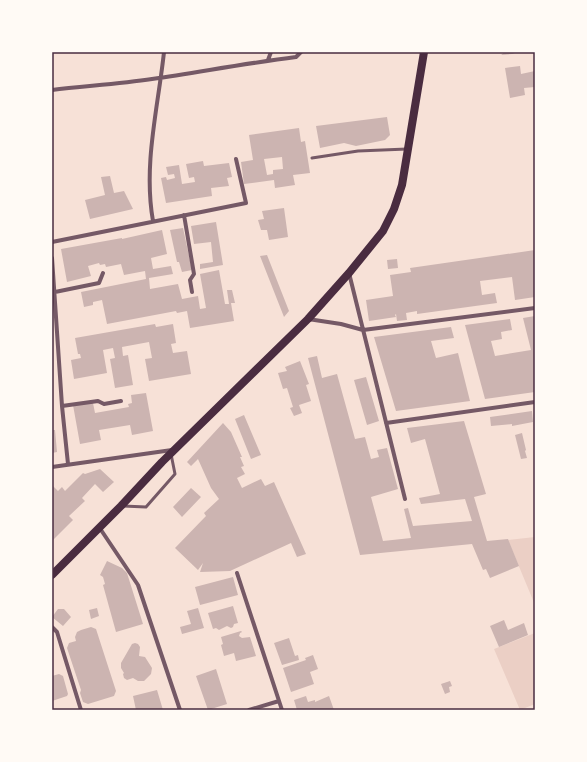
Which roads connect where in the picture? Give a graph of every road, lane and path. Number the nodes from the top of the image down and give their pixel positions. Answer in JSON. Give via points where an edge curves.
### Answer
{"nodes":[{"id":1,"x":164,"y":52,"type":"edge"},
{"id":2,"x":271,"y":52,"type":"edge"},
{"id":3,"x":301,"y":52,"type":"edge"},
{"id":4,"x":424,"y":52,"type":"edge"},
{"id":5,"x":268,"y":60,"type":"junction"},
{"id":6,"x":161,"y":77,"type":"junction"},
{"id":7,"x":52,"y":90,"type":"edge"},
{"id":8,"x":408,"y":149,"type":"junction"},
{"id":9,"x":312,"y":158,"type":"dead end"},
{"id":10,"x":236,"y":159,"type":"dead end"},
{"id":11,"x":184,"y":215,"type":"junction"},
{"id":12,"x":153,"y":221,"type":"junction"},
{"id":13,"x":52,"y":242,"type":"edge"},
{"id":14,"x":52,"y":258,"type":"edge"},
{"id":15,"x":103,"y":273,"type":"dead end"},
{"id":16,"x":349,"y":273,"type":"junction"},
{"id":17,"x":55,"y":292,"type":"junction"},
{"id":18,"x":192,"y":292,"type":"dead end"},
{"id":19,"x":535,"y":308,"type":"edge"},
{"id":20,"x":308,"y":319,"type":"junction"},
{"id":21,"x":363,"y":330,"type":"junction"},
{"id":22,"x":122,"y":401,"type":"dead end"},
{"id":23,"x":535,"y":402,"type":"edge"},
{"id":24,"x":62,"y":406,"type":"junction"},
{"id":25,"x":386,"y":423,"type":"junction"},
{"id":26,"x":173,"y":451,"type":"junction"},
{"id":27,"x":68,"y":464,"type":"junction"},
{"id":28,"x":52,"y":467,"type":"edge"},
{"id":29,"x":405,"y":499,"type":"dead end"},
{"id":30,"x":121,"y":506,"type":"junction"},
{"id":31,"x":99,"y":527,"type":"junction"},
{"id":32,"x":237,"y":573,"type":"dead end"},
{"id":33,"x":52,"y":575,"type":"edge"},
{"id":34,"x":52,"y":627,"type":"edge"},
{"id":35,"x":279,"y":700,"type":"junction"},
{"id":36,"x":81,"y":710,"type":"edge"},
{"id":37,"x":180,"y":710,"type":"edge"},
{"id":38,"x":249,"y":710,"type":"edge"},
{"id":39,"x":282,"y":710,"type":"edge"}],
"edges":[{"from":1,"to":6,"type":"street"},
{"from":2,"to":5,"type":"street"},
{"from":3,"to":5,"type":"street","via":[[296,57]]},
{"from":4,"to":8,"type":"main road"},
{"from":5,"to":6,"type":"street"},
{"from":6,"to":7,"type":"street"},
{"from":6,"to":12,"type":"street","via":[[150,161],[149,185]]},
{"from":8,"to":9,"type":"lane","via":[[358,151]]},
{"from":8,"to":16,"type":"main road","via":[[402,186],[394,209],[383,231]]},
{"from":10,"to":11,"type":"street","via":[[246,203]]},
{"from":11,"to":12,"type":"street"},
{"from":11,"to":18,"type":"street","via":[[194,274],[190,280]]},
{"from":12,"to":13,"type":"street"},
{"from":14,"to":17,"type":"street"},
{"from":15,"to":17,"type":"street","via":[[99,284]]},
{"from":16,"to":20,"type":"main road"},
{"from":16,"to":21,"type":"street"},
{"from":17,"to":24,"type":"street"},
{"from":19,"to":21,"type":"street"},
{"from":20,"to":21,"type":"street"},
{"from":20,"to":26,"type":"main road"},
{"from":21,"to":25,"type":"street"},
{"from":22,"to":24,"type":"street","via":[[104,404],[91,401]]},
{"from":23,"to":25,"type":"street"},
{"from":24,"to":27,"type":"street"},
{"from":25,"to":29,"type":"street"},
{"from":26,"to":27,"type":"street"},
{"from":26,"to":30,"type":"main road"},
{"from":26,"to":30,"type":"lane","via":[[175,474],[146,507]]},
{"from":27,"to":28,"type":"street"},
{"from":30,"to":31,"type":"main road"},
{"from":31,"to":33,"type":"main road"},
{"from":31,"to":37,"type":"street","via":[[138,585]]},
{"from":32,"to":35,"type":"street"},
{"from":34,"to":36,"type":"street","via":[[57,632]]},
{"from":35,"to":38,"type":"street"},
{"from":35,"to":39,"type":"street"}]}
